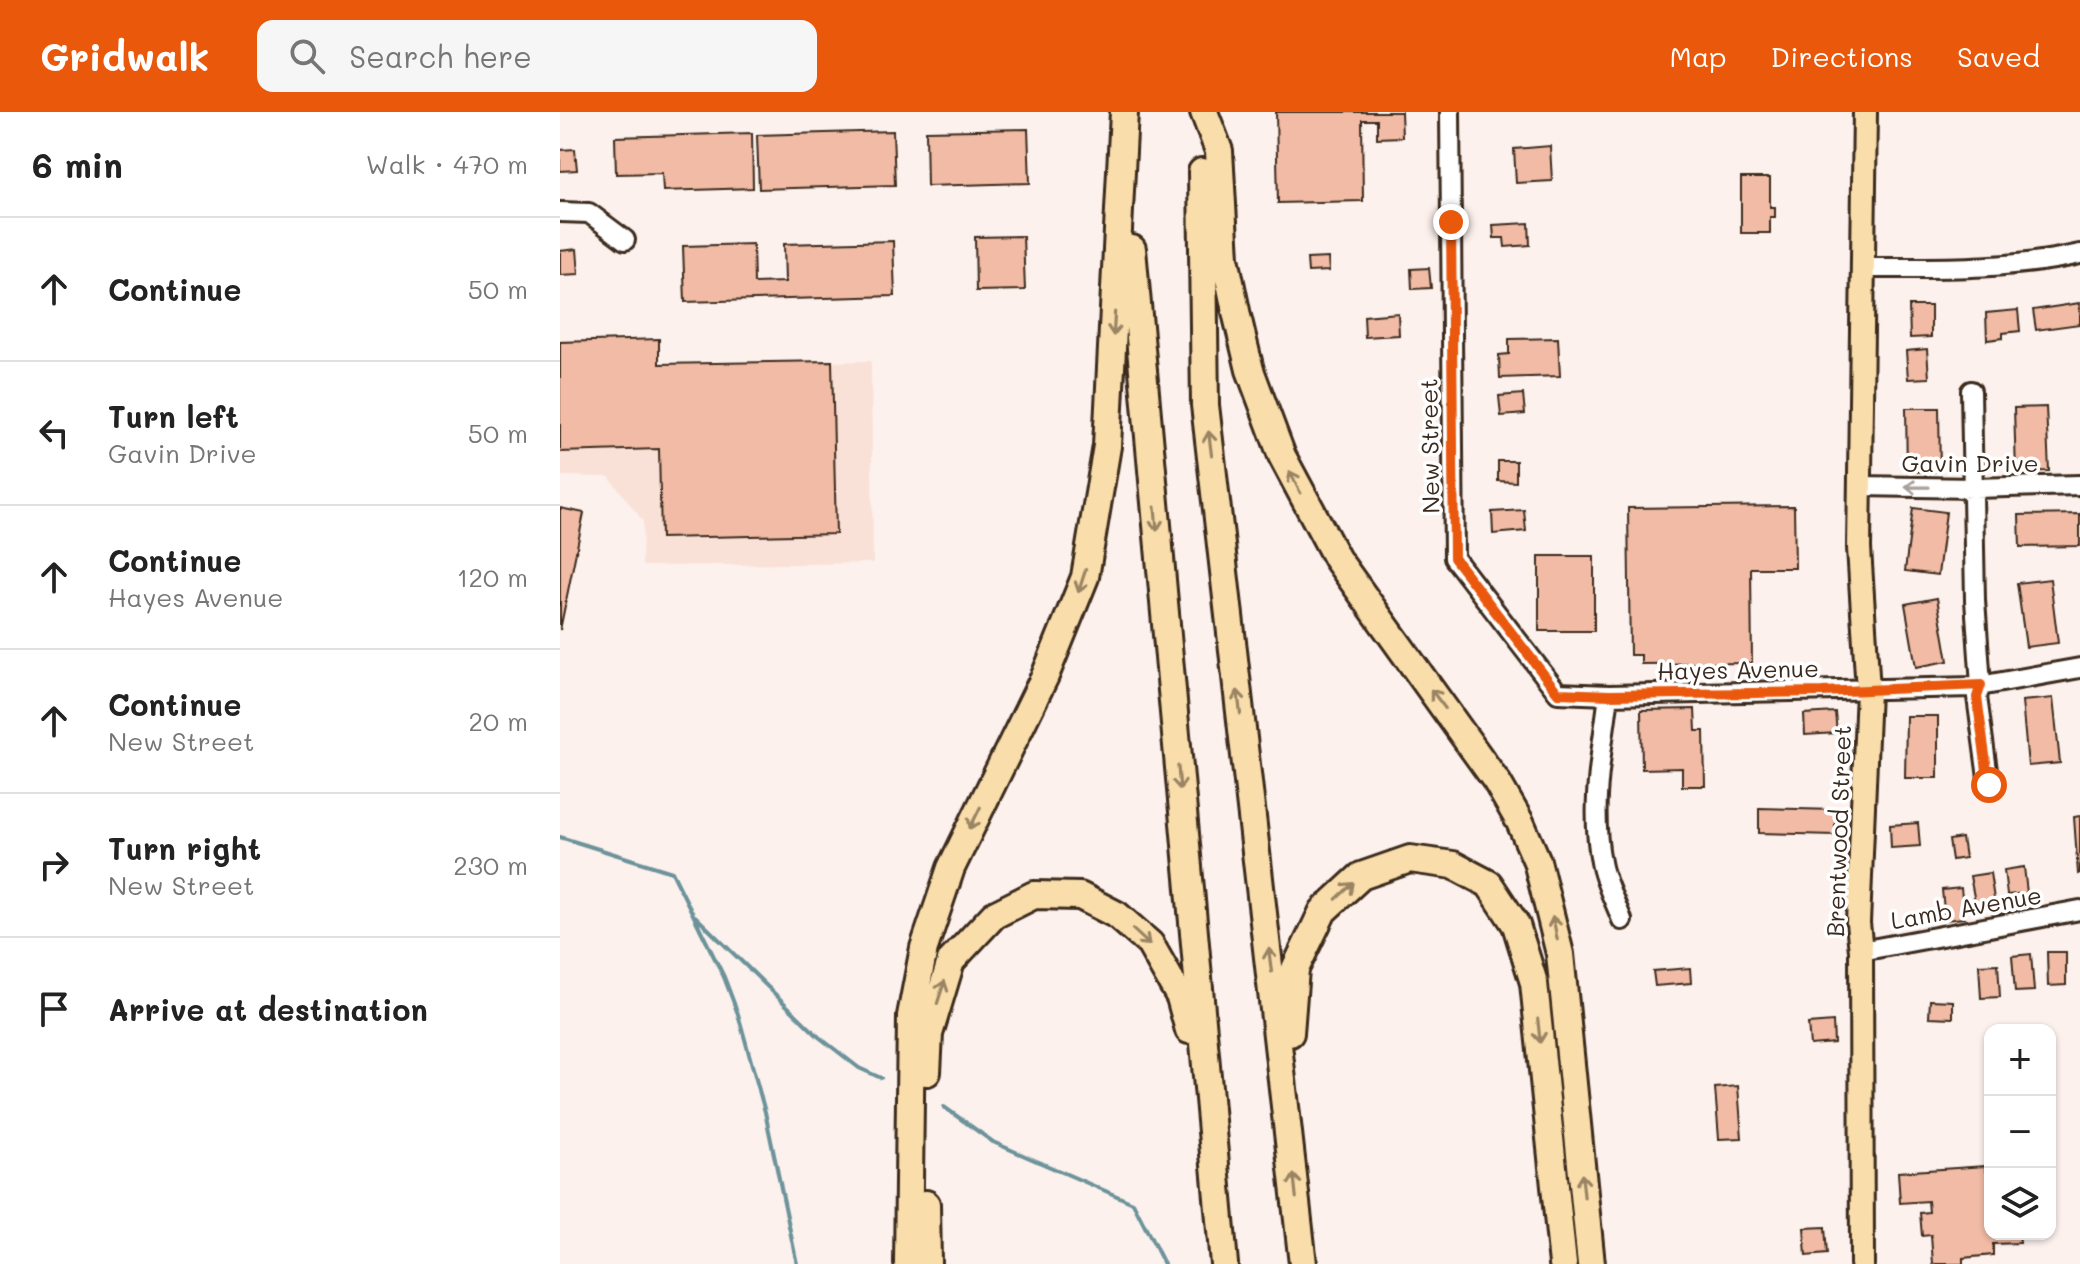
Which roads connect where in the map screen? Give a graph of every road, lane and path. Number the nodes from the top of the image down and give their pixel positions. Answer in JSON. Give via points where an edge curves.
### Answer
{"nodes":[{"id":1,"x":1124,"y":112,"type":"edge"},
{"id":2,"x":1203,"y":112,"type":"edge"},
{"id":3,"x":1450,"y":112,"type":"edge"},
{"id":4,"x":1865,"y":112,"type":"edge"},
{"id":5,"x":1124,"y":162,"type":"junction"},
{"id":6,"x":560,"y":212,"type":"edge"},
{"id":7,"x":625,"y":240,"type":"dead end"},
{"id":8,"x":2080,"y":254,"type":"edge"},
{"id":9,"x":1865,"y":268,"type":"junction"},
{"id":10,"x":1971,"y":391,"type":"dead end"},
{"id":11,"x":2080,"y":485,"type":"edge"},
{"id":12,"x":1860,"y":486,"type":"junction"},
{"id":13,"x":1974,"y":488,"type":"junction"},
{"id":14,"x":2080,"y":668,"type":"edge"},
{"id":15,"x":1981,"y":685,"type":"junction"},
{"id":16,"x":1868,"y":691,"type":"junction"},
{"id":17,"x":1609,"y":695,"type":"junction"},
{"id":18,"x":1989,"y":785,"type":"dead end"},
{"id":19,"x":2080,"y":910,"type":"edge"},
{"id":20,"x":1622,"y":920,"type":"dead end"},
{"id":21,"x":1861,"y":951,"type":"junction"},
{"id":22,"x":1285,"y":1093,"type":"junction"},
{"id":23,"x":1208,"y":1104,"type":"junction"},
{"id":24,"x":908,"y":1264,"type":"edge"},
{"id":25,"x":927,"y":1264,"type":"edge"},
{"id":26,"x":1224,"y":1264,"type":"edge"},
{"id":27,"x":1303,"y":1264,"type":"edge"},
{"id":28,"x":1563,"y":1264,"type":"edge"},
{"id":29,"x":1591,"y":1264,"type":"edge"},
{"id":30,"x":1862,"y":1264,"type":"edge"}],
"edges":[{"from":1,"to":5,"type":"highway"},
{"from":22,"to":2,"type":"highway","one_way":true,"via":[[1205,405]]},
{"from":29,"to":2,"type":"highway","one_way":true,"via":[[1560,954],[1537,861],[1497,782],[1337,559],[1282,456],[1250,370],[1237,316],[1225,258],[1219,151]]},
{"from":3,"to":17,"type":"street","name":"New Street","via":[[1454,558],[1558,693]]},
{"from":4,"to":9,"type":"main road","name":"Brentwood Street"},
{"from":5,"to":23,"type":"highway","one_way":true},
{"from":5,"to":24,"type":"highway","one_way":true,"via":[[1107,446],[1085,577],[1045,676],[951,868],[924,948],[911,1016]]},
{"from":6,"to":7,"type":"street","via":[[589,213]]},
{"from":8,"to":9,"type":"street","via":[[1985,267]]},
{"from":9,"to":12,"type":"main road","name":"Brentwood Street"},
{"from":10,"to":13,"type":"street"},
{"from":11,"to":13,"type":"street","name":"Gavin Drive"},
{"from":13,"to":12,"type":"street","name":"Gavin Drive","one_way":true},
{"from":12,"to":16,"type":"main road","name":"Brentwood Street"},
{"from":13,"to":15,"type":"street"},
{"from":14,"to":15,"type":"street"},
{"from":15,"to":16,"type":"street"},
{"from":15,"to":18,"type":"street","via":[[1977,697]]},
{"from":16,"to":17,"type":"street","name":"Hayes Avenue"},
{"from":16,"to":21,"type":"main road","name":"Brentwood Street"},
{"from":17,"to":20,"type":"street","via":[[1596,823],[1601,864]]},
{"from":19,"to":21,"type":"street","name":"Lamb Avenue"},
{"from":21,"to":30,"type":"main road","name":"Brentwood Street"},
{"from":27,"to":22,"type":"highway","one_way":true},
{"from":22,"to":28,"type":"highway","one_way":true,"via":[[1295,969],[1323,911],[1361,876],[1410,859],[1453,865],[1489,884],[1516,925],[1534,983]]},
{"from":25,"to":23,"type":"highway","one_way":true,"via":[[929,1034],[951,961],[994,915],[1034,895],[1080,896],[1117,915],[1150,944],[1180,997]]},
{"from":23,"to":26,"type":"highway"}]}
